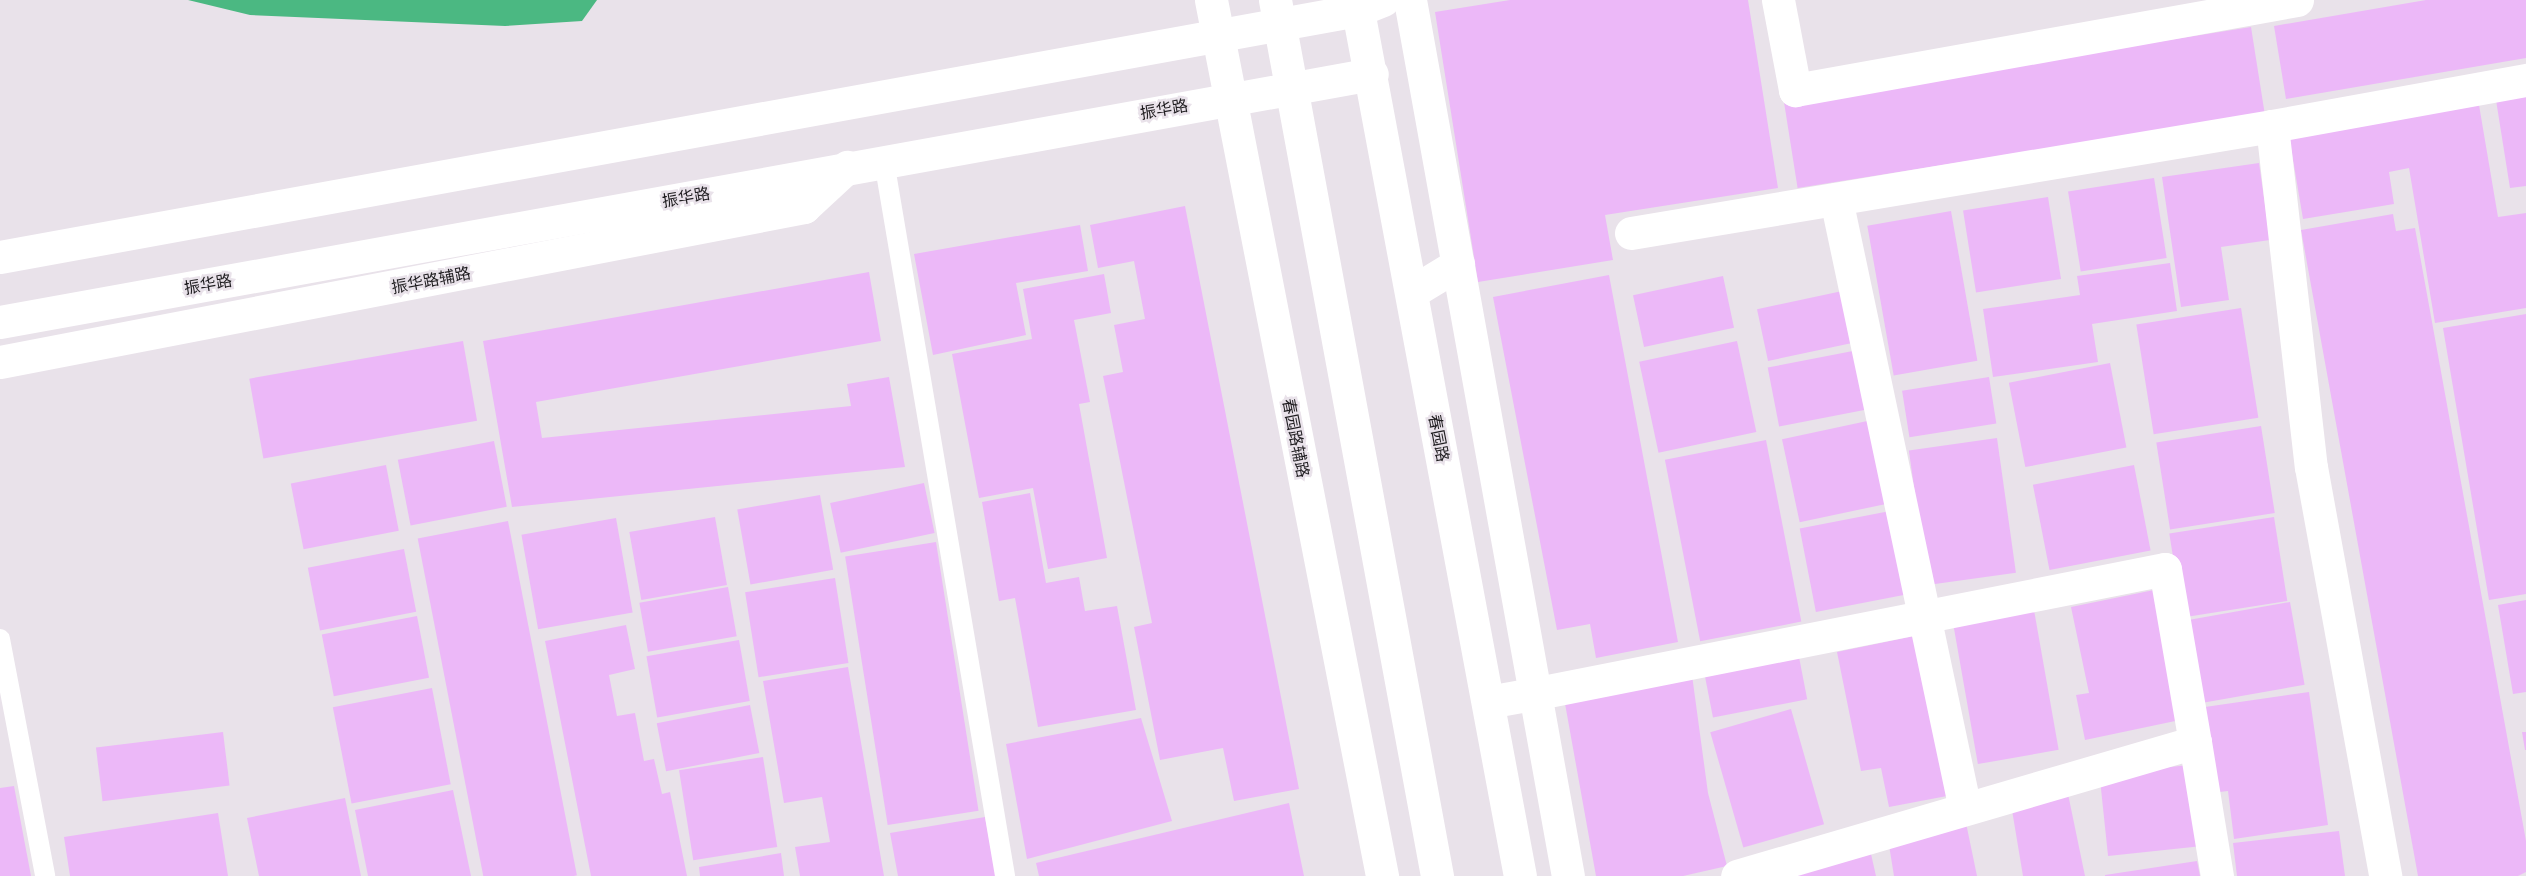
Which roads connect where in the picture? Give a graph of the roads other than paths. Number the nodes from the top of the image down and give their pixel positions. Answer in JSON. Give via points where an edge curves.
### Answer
{"nodes":[{"id":1,"x":1211,"y":0,"type":"edge"},
{"id":2,"x":1410,"y":0,"type":"edge"},
{"id":3,"x":1778,"y":0,"type":"edge"},
{"id":4,"x":2297,"y":0,"type":"edge"},
{"id":5,"x":1365,"y":3,"type":"edge"},
{"id":6,"x":1277,"y":11,"type":"edge"},
{"id":7,"x":1217,"y":34,"type":"junction"},
{"id":8,"x":1372,"y":75,"type":"junction"},
{"id":9,"x":2526,"y":80,"type":"edge"},
{"id":10,"x":1290,"y":86,"type":"junction"},
{"id":11,"x":1228,"y":97,"type":"junction"},
{"id":12,"x":836,"y":104,"type":"junction"},
{"id":13,"x":2272,"y":126,"type":"junction"},
{"id":14,"x":884,"y":161,"type":"junction"},
{"id":15,"x":847,"y":167,"type":"junction"},
{"id":16,"x":1836,"y":199,"type":"junction"},
{"id":17,"x":1631,"y":233,"type":"dead end"},
{"id":18,"x":0,"y":235,"type":"edge"},
{"id":19,"x":0,"y":257,"type":"edge"},
{"id":20,"x":1458,"y":264,"type":"junction"},
{"id":21,"x":1412,"y":292,"type":"junction"},
{"id":22,"x":0,"y":322,"type":"edge"},
{"id":23,"x":0,"y":362,"type":"edge"},
{"id":24,"x":1925,"y":616,"type":"junction"},
{"id":25,"x":0,"y":639,"type":"edge"},
{"id":26,"x":1538,"y":693,"type":"junction"},
{"id":27,"x":1488,"y":702,"type":"junction"},
{"id":28,"x":2195,"y":742,"type":"junction"},
{"id":29,"x":1965,"y":809,"type":"junction"},
{"id":30,"x":45,"y":876,"type":"edge"},
{"id":31,"x":1005,"y":876,"type":"edge"},
{"id":32,"x":1382,"y":876,"type":"edge"},
{"id":33,"x":1437,"y":876,"type":"edge"},
{"id":34,"x":1520,"y":876,"type":"edge"},
{"id":35,"x":1568,"y":876,"type":"edge"},
{"id":36,"x":1737,"y":876,"type":"edge"},
{"id":37,"x":2217,"y":876,"type":"edge"},
{"id":38,"x":2385,"y":876,"type":"edge"}],
"edges":[{"from":1,"to":7,"type":"street","name":"春园路辅路"},
{"from":2,"to":20,"type":"street"},
{"from":3,"to":4,"type":"street","via":[[1795,90]]},
{"from":5,"to":6,"type":"street"},
{"from":5,"to":8,"type":"street","name":"春园路"},
{"from":6,"to":7,"type":"street"},
{"from":6,"to":10,"type":"street"},
{"from":7,"to":11,"type":"street","name":"春园路辅路"},
{"from":7,"to":12,"type":"street"},
{"from":8,"to":10,"type":"street","name":"振华路"},
{"from":8,"to":21,"type":"street","name":"春园路"},
{"from":9,"to":13,"type":"street"},
{"from":10,"to":11,"type":"street","name":"振华路"},
{"from":10,"to":33,"type":"street"},
{"from":11,"to":14,"type":"street","name":"振华路"},
{"from":11,"to":32,"type":"street","name":"春园路辅路"},
{"from":12,"to":18,"type":"street","via":[[749,99]]},
{"from":12,"to":19,"type":"street"},
{"from":13,"to":16,"type":"street"},
{"from":13,"to":38,"type":"street","via":[[2311,466]]},
{"from":14,"to":15,"type":"street","name":"振华路"},
{"from":14,"to":31,"type":"lane"},
{"from":15,"to":22,"type":"street","name":"振华路"},
{"from":15,"to":23,"type":"street","name":"振华路辅路","via":[[804,207]]},
{"from":16,"to":17,"type":"street"},
{"from":16,"to":24,"type":"street"},
{"from":20,"to":21,"type":"street"},
{"from":20,"to":26,"type":"street"},
{"from":21,"to":27,"type":"street","name":"春园路"},
{"from":24,"to":26,"type":"street"},
{"from":24,"to":28,"type":"street","via":[[2165,569]]},
{"from":24,"to":29,"type":"street"},
{"from":25,"to":30,"type":"lane"},
{"from":26,"to":27,"type":"street"},
{"from":26,"to":35,"type":"street"},
{"from":27,"to":34,"type":"street","name":"春园路"},
{"from":28,"to":29,"type":"street"},
{"from":28,"to":37,"type":"street"},
{"from":29,"to":36,"type":"street"}]}
